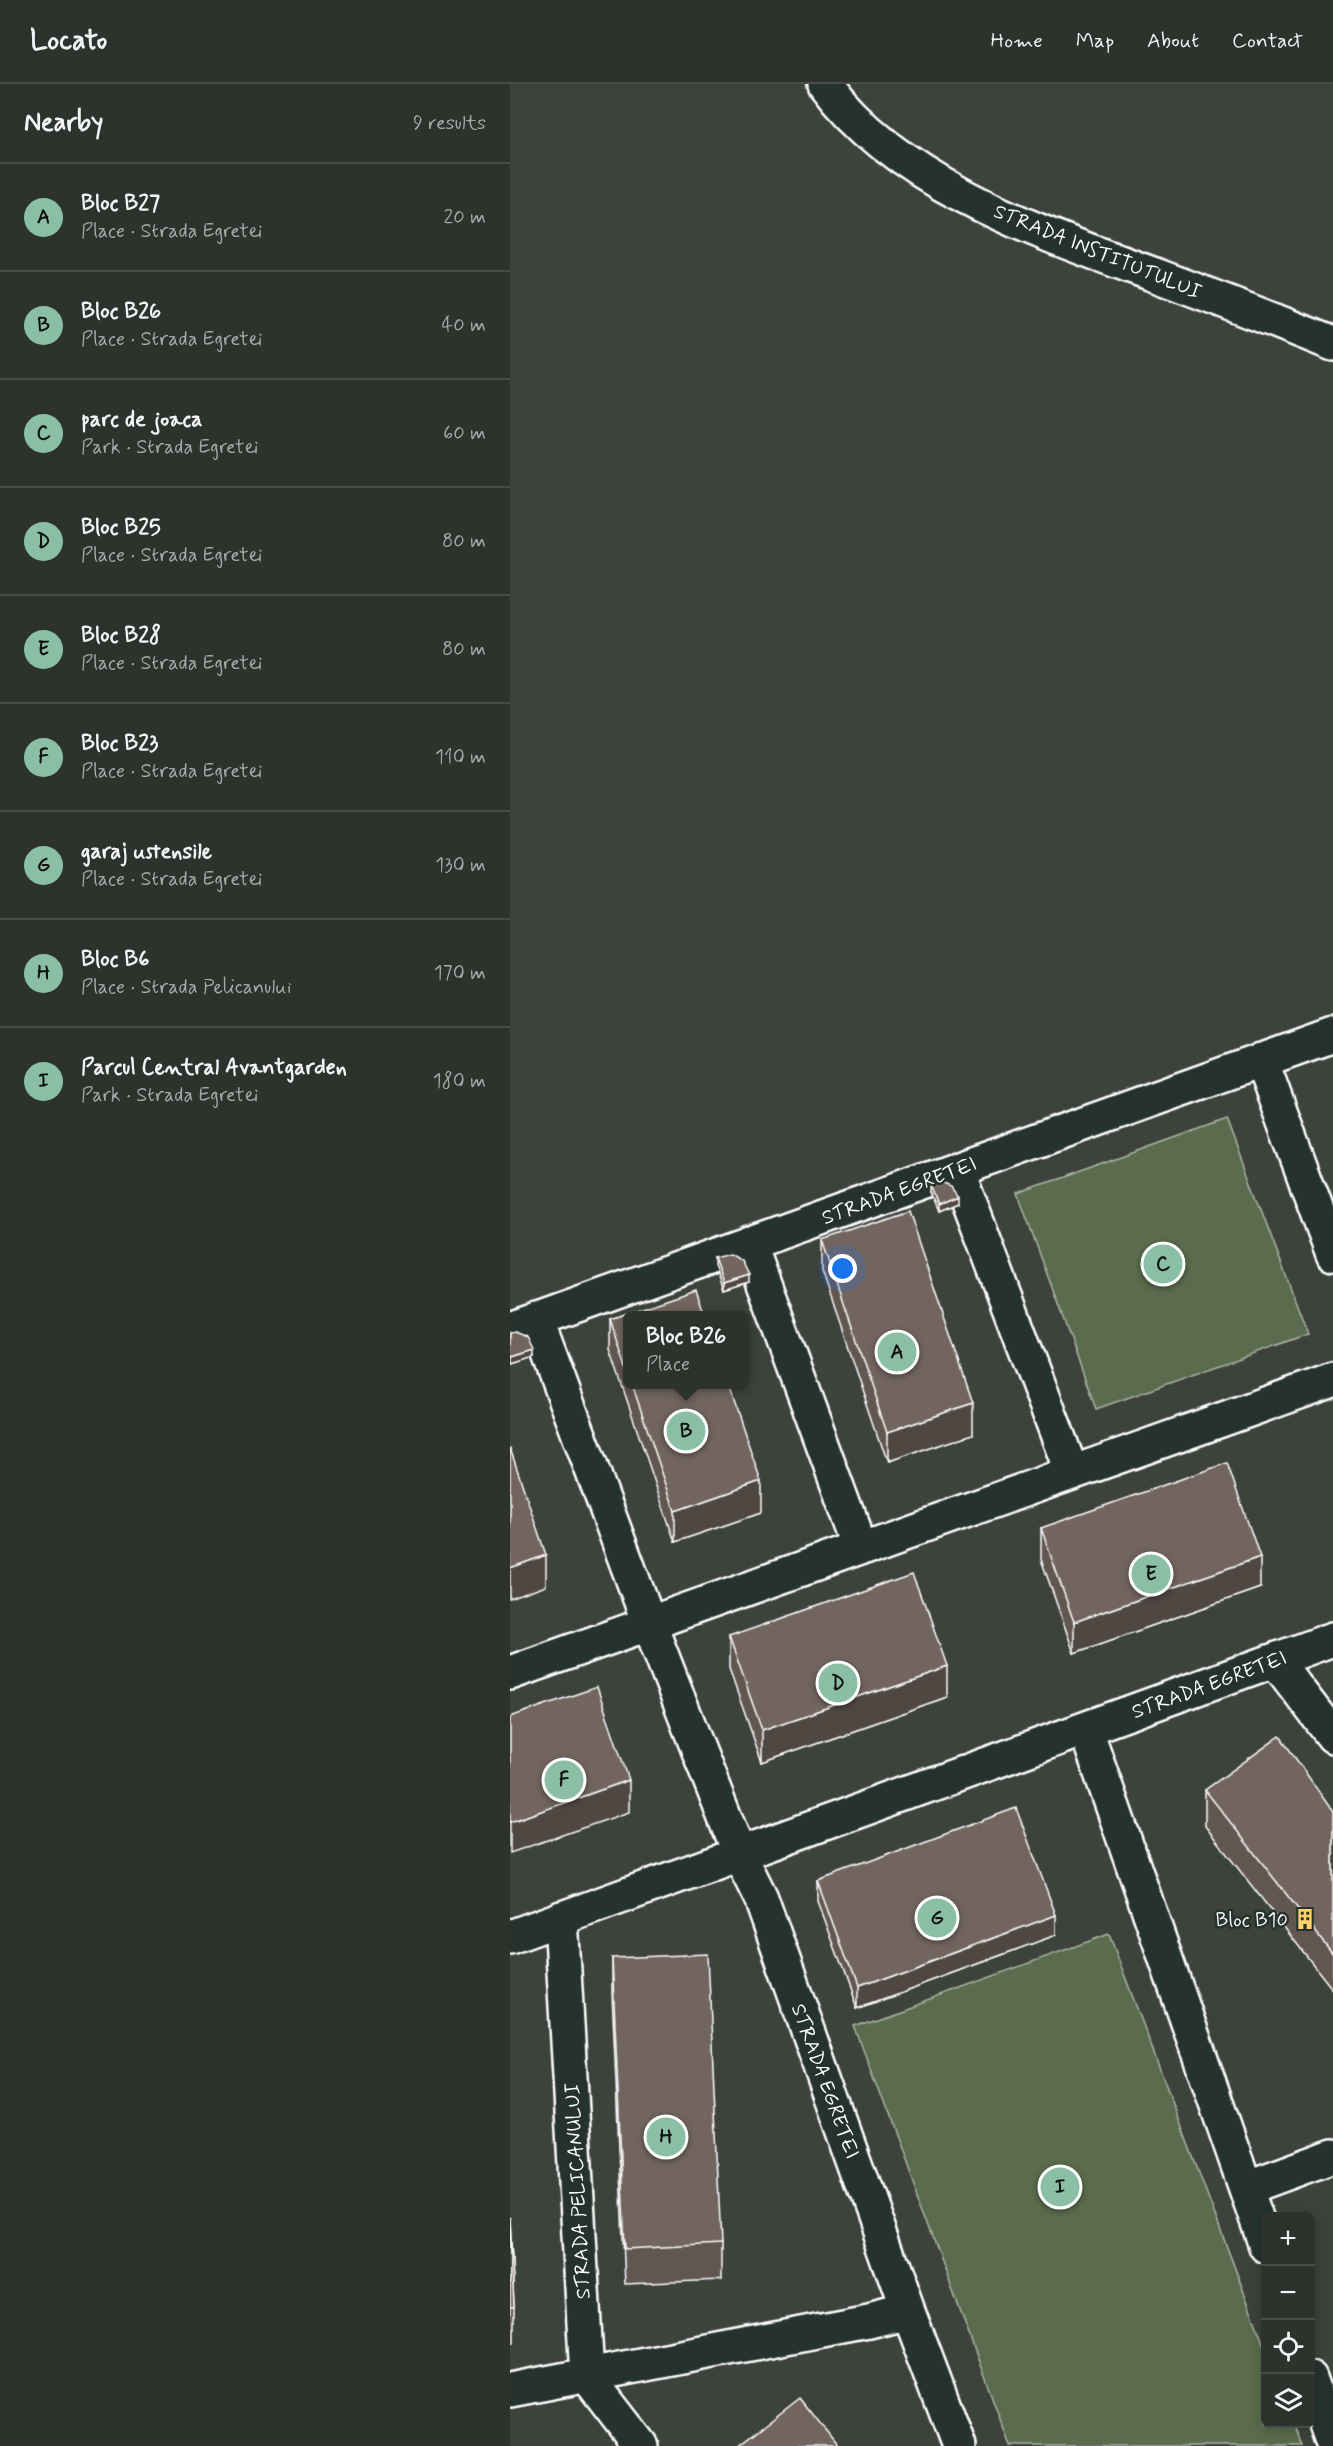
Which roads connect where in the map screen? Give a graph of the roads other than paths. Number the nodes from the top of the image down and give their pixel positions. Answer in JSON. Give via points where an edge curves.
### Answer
{"nodes":[{"id":1,"x":825,"y":84,"type":"edge"},
{"id":2,"x":1333,"y":344,"type":"edge"},
{"id":3,"x":1333,"y":1035,"type":"edge"},
{"id":4,"x":1261,"y":1060,"type":"junction"},
{"id":5,"x":957,"y":1169,"type":"junction"},
{"id":6,"x":749,"y":1243,"type":"junction"},
{"id":7,"x":1333,"y":1254,"type":"edge"},
{"id":8,"x":523,"y":1324,"type":"edge"},
{"id":9,"x":1333,"y":1380,"type":"edge"},
{"id":10,"x":1072,"y":1473,"type":"junction"},
{"id":11,"x":861,"y":1548,"type":"junction"},
{"id":12,"x":649,"y":1623,"type":"junction"},
{"id":13,"x":1333,"y":1639,"type":"edge"},
{"id":14,"x":1275,"y":1660,"type":"junction"},
{"id":15,"x":510,"y":1673,"type":"edge"},
{"id":16,"x":1086,"y":1730,"type":"junction"},
{"id":17,"x":1333,"y":1736,"type":"edge"},
{"id":18,"x":739,"y":1854,"type":"junction"},
{"id":19,"x":561,"y":1918,"type":"junction"},
{"id":20,"x":510,"y":1937,"type":"edge"},
{"id":21,"x":1333,"y":2156,"type":"edge"},
{"id":22,"x":1246,"y":2188,"type":"junction"},
{"id":23,"x":1261,"y":2232,"type":"edge"},
{"id":24,"x":908,"y":2311,"type":"junction"},
{"id":25,"x":587,"y":2376,"type":"junction"},
{"id":26,"x":510,"y":2390,"type":"edge"},
{"id":27,"x":1315,"y":2390,"type":"edge"},
{"id":28,"x":1333,"y":2444,"type":"edge"},
{"id":29,"x":641,"y":2446,"type":"edge"},
{"id":30,"x":958,"y":2446,"type":"edge"}],
"edges":[{"from":1,"to":2,"type":"street","name":"STRADA INSTITUTULUI","via":[[888,148],[958,193],[1025,227]]},
{"from":3,"to":4,"type":"street","name":"STRADA EGRETEI"},
{"from":4,"to":5,"type":"street","name":"STRADA EGRETEI"},
{"from":4,"to":7,"type":"street"},
{"from":5,"to":6,"type":"street","name":"STRADA EGRETEI"},
{"from":5,"to":10,"type":"street"},
{"from":6,"to":8,"type":"street","name":"STRADA EGRETEI"},
{"from":6,"to":11,"type":"street"},
{"from":8,"to":12,"type":"street","name":"STRADA EGRETEI"},
{"from":9,"to":10,"type":"street"},
{"from":10,"to":11,"type":"street"},
{"from":11,"to":12,"type":"street"},
{"from":12,"to":15,"type":"street"},
{"from":12,"to":18,"type":"street","name":"STRADA EGRETEI"},
{"from":13,"to":14,"type":"street","name":"STRADA EGRETEI"},
{"from":14,"to":16,"type":"street","name":"STRADA EGRETEI"},
{"from":14,"to":17,"type":"street"},
{"from":16,"to":18,"type":"street","name":"STRADA EGRETEI"},
{"from":16,"to":22,"type":"street"},
{"from":18,"to":19,"type":"street","name":"STRADA EGRETEI"},
{"from":18,"to":24,"type":"street","name":"STRADA EGRETEI","via":[[761,1898]]},
{"from":19,"to":20,"type":"street","name":"STRADA EGRETEI"},
{"from":19,"to":25,"type":"street","name":"STRADA PELICANULUI"},
{"from":21,"to":22,"type":"street"},
{"from":22,"to":23,"type":"street"},
{"from":24,"to":25,"type":"street"},
{"from":24,"to":30,"type":"street","name":"STRADA EGRETEI"},
{"from":25,"to":26,"type":"street"},
{"from":25,"to":29,"type":"street"},
{"from":27,"to":28,"type":"street"}]}
